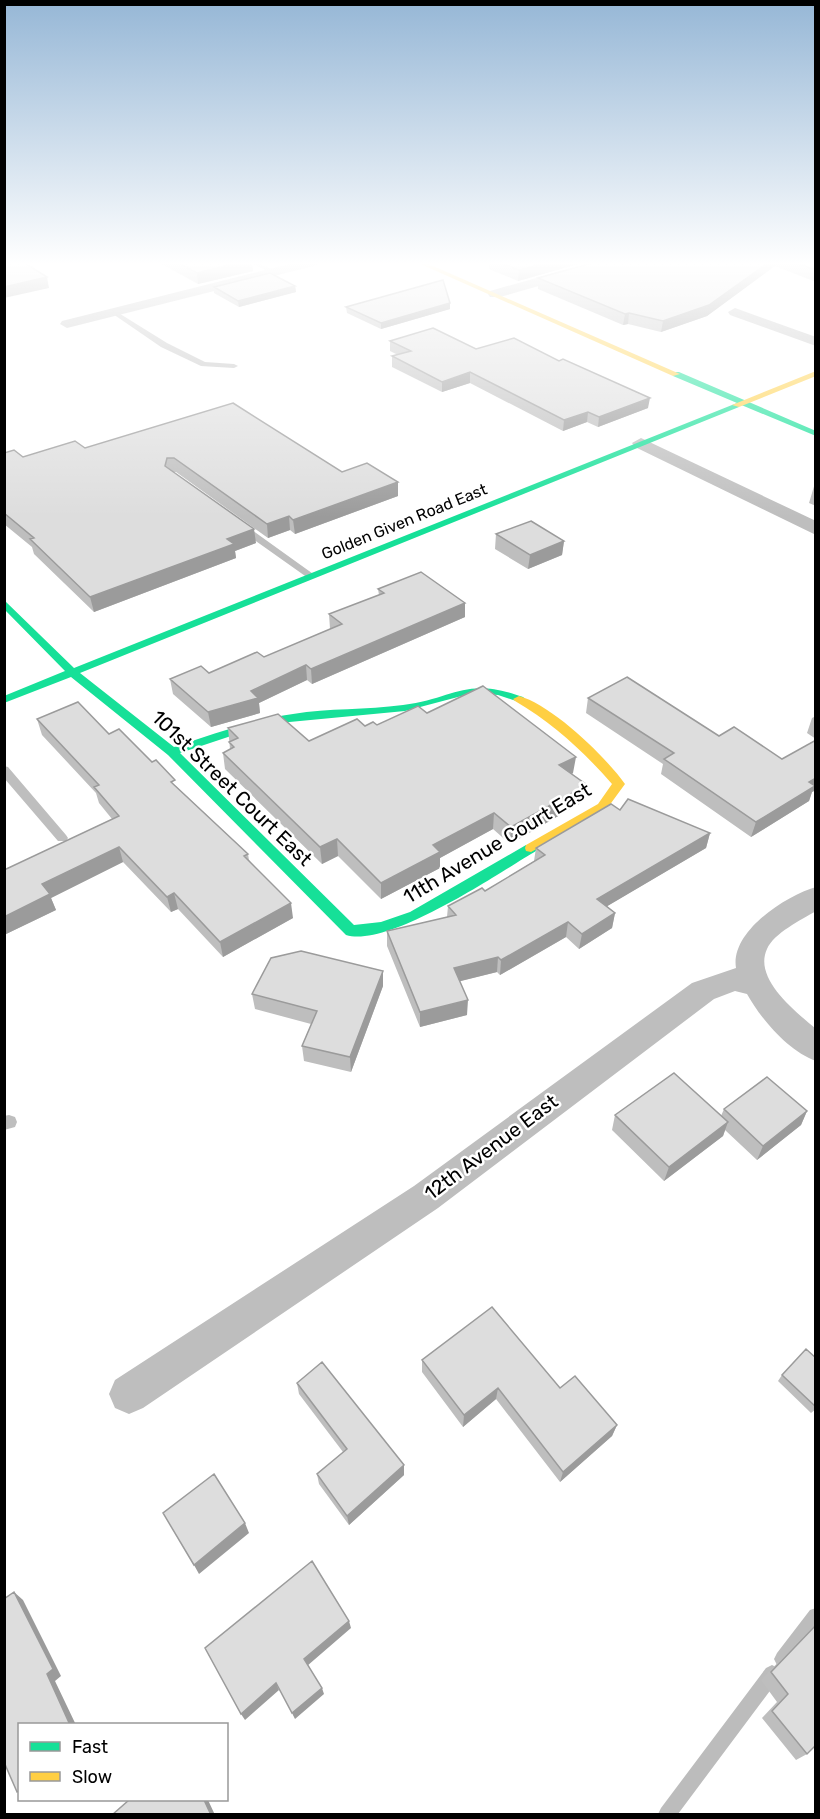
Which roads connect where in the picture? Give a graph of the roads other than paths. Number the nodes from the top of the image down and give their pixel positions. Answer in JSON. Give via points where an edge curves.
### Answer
{"nodes":[{"id":1,"x":168,"y":347,"type":"edge"},
{"id":2,"x":616,"y":347,"type":"edge"},
{"id":3,"x":234,"y":366,"type":"dead end"},
{"id":4,"x":813,"y":375,"type":"edge"},
{"id":5,"x":743,"y":402,"type":"junction"},
{"id":6,"x":813,"y":431,"type":"edge"},
{"id":7,"x":641,"y":443,"type":"junction"},
{"id":8,"x":237,"y":524,"type":"edge"},
{"id":9,"x":816,"y":529,"type":"edge"},
{"id":10,"x":311,"y":576,"type":"junction"},
{"id":11,"x":4,"y":603,"type":"edge"},
{"id":12,"x":73,"y":673,"type":"junction"},
{"id":13,"x":4,"y":700,"type":"edge"},
{"id":14,"x":172,"y":752,"type":"junction"},
{"id":15,"x":4,"y":770,"type":"edge"},
{"id":16,"x":63,"y":838,"type":"dead end"},
{"id":17,"x":816,"y":897,"type":"edge"},
{"id":18,"x":351,"y":931,"type":"joint"},
{"id":19,"x":756,"y":984,"type":"junction"},
{"id":20,"x":816,"y":1048,"type":"edge"},
{"id":21,"x":129,"y":1394,"type":"dead end"}],
"edges":[{"from":1,"to":3,"type":"lane","via":[[204,364]]},
{"from":2,"to":5,"type":"street"},
{"from":4,"to":5,"type":"street","name":"Golden Given Road East"},
{"from":5,"to":6,"type":"street"},
{"from":5,"to":7,"type":"street","name":"Golden Given Road East"},
{"from":7,"to":9,"type":"street"},
{"from":7,"to":10,"type":"street","name":"Golden Given Road East"},
{"from":8,"to":10,"type":"lane"},
{"from":10,"to":12,"type":"street","name":"Golden Given Road East"},
{"from":11,"to":12,"type":"street","name":"101st Street Court East"},
{"from":12,"to":13,"type":"street","name":"Golden Given Road East"},
{"from":12,"to":14,"type":"street","name":"101st Street Court East"},
{"from":14,"to":18,"type":"street","name":"101st Street Court East"},
{"from":14,"to":18,"type":"street","name":"11th Avenue Court East","via":[[283,718],[387,710],[484,688],[523,701],[547,716],[599,760],[619,784],[602,807],[415,916]]},
{"from":15,"to":16,"type":"lane"},
{"from":17,"to":19,"type":"street","via":[[761,936],[752,947]]},
{"from":19,"to":20,"type":"street","via":[[794,1030]]},
{"from":19,"to":21,"type":"street","name":"12th Avenue East","via":[[734,979],[703,991],[426,1197]]}]}
